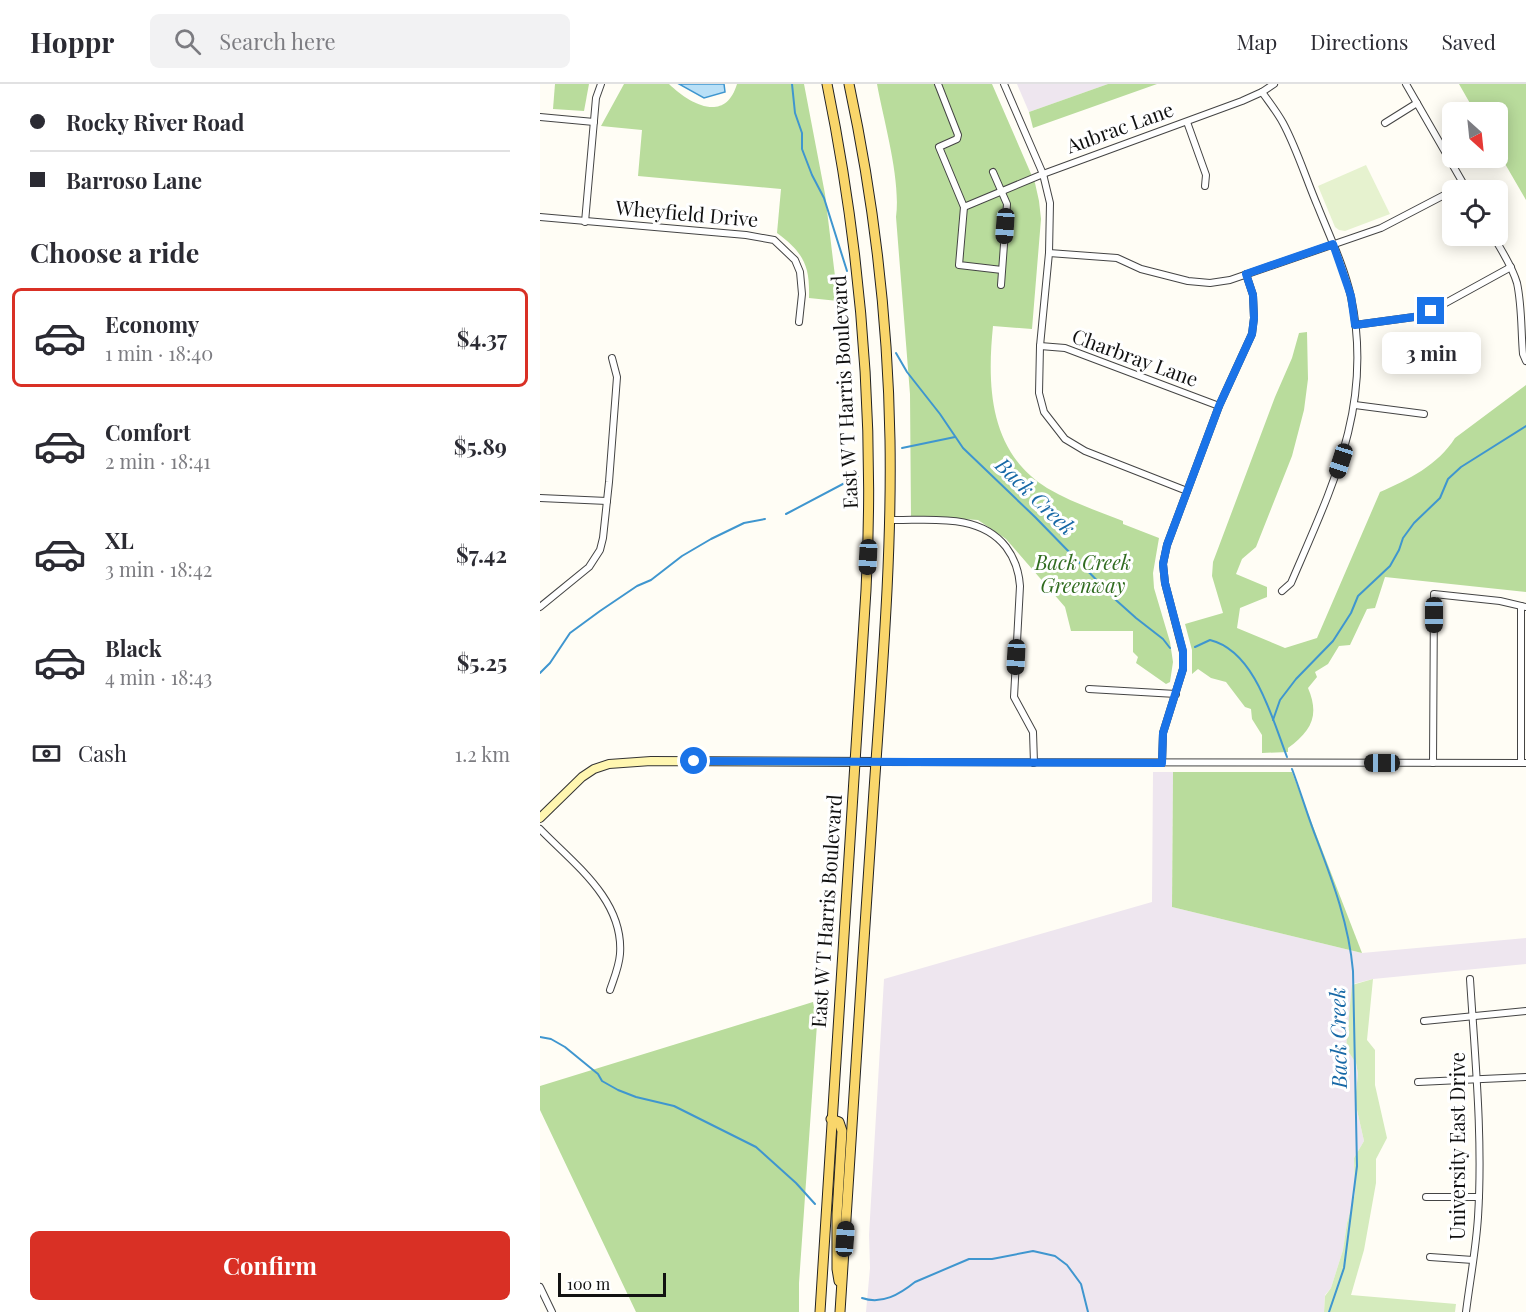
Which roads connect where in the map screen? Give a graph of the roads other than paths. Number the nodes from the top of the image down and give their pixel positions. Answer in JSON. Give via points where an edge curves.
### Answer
{"nodes":[{"id":1,"x":601,"y":84,"type":"edge"},
{"id":2,"x":827,"y":84,"type":"edge"},
{"id":3,"x":849,"y":84,"type":"edge"},
{"id":4,"x":938,"y":84,"type":"edge"},
{"id":5,"x":1004,"y":84,"type":"edge"},
{"id":6,"x":1274,"y":84,"type":"edge"},
{"id":7,"x":1406,"y":84,"type":"edge"},
{"id":8,"x":1263,"y":92,"type":"junction"},
{"id":9,"x":1417,"y":103,"type":"junction"},
{"id":10,"x":540,"y":117,"type":"edge"},
{"id":11,"x":594,"y":122,"type":"junction"},
{"id":12,"x":1187,"y":122,"type":"junction"},
{"id":13,"x":1385,"y":123,"type":"dead end"},
{"id":14,"x":993,"y":172,"type":"dead end"},
{"id":15,"x":1043,"y":174,"type":"junction"},
{"id":16,"x":1462,"y":180,"type":"edge"},
{"id":17,"x":1205,"y":186,"type":"dead end"},
{"id":18,"x":1002,"y":192,"type":"junction"},
{"id":19,"x":1442,"y":196,"type":"edge"},
{"id":20,"x":963,"y":207,"type":"junction"},
{"id":21,"x":540,"y":217,"type":"edge"},
{"id":22,"x":585,"y":222,"type":"junction"},
{"id":23,"x":1333,"y":244,"type":"junction"},
{"id":24,"x":1499,"y":246,"type":"edge"},
{"id":25,"x":1050,"y":253,"type":"junction"},
{"id":26,"x":1511,"y":267,"type":"junction"},
{"id":27,"x":1002,"y":270,"type":"junction"},
{"id":28,"x":1246,"y":274,"type":"junction"},
{"id":29,"x":1001,"y":285,"type":"dead end"},
{"id":30,"x":799,"y":322,"type":"dead end"},
{"id":31,"x":1355,"y":325,"type":"junction"},
{"id":32,"x":1040,"y":346,"type":"junction"},
{"id":33,"x":612,"y":358,"type":"dead end"},
{"id":34,"x":1526,"y":361,"type":"edge"},
{"id":35,"x":1355,"y":405,"type":"junction"},
{"id":36,"x":1219,"y":406,"type":"junction"},
{"id":37,"x":1424,"y":414,"type":"dead end"},
{"id":38,"x":1187,"y":491,"type":"junction"},
{"id":39,"x":540,"y":498,"type":"edge"},
{"id":40,"x":607,"y":501,"type":"junction"},
{"id":41,"x":890,"y":520,"type":"junction"},
{"id":42,"x":1282,"y":591,"type":"dead end"},
{"id":43,"x":540,"y":607,"type":"edge"},
{"id":44,"x":1523,"y":607,"type":"edge"},
{"id":45,"x":1089,"y":689,"type":"dead end"},
{"id":46,"x":1176,"y":694,"type":"junction"},
{"id":47,"x":855,"y":762,"type":"junction"},
{"id":48,"x":877,"y":762,"type":"junction"},
{"id":49,"x":1034,"y":762,"type":"junction"},
{"id":50,"x":1162,"y":763,"type":"junction"},
{"id":51,"x":1433,"y":763,"type":"junction"},
{"id":52,"x":1523,"y":763,"type":"edge"},
{"id":53,"x":540,"y":818,"type":"edge"},
{"id":54,"x":540,"y":829,"type":"edge"},
{"id":55,"x":1470,"y":980,"type":"dead end"},
{"id":56,"x":610,"y":990,"type":"dead end"},
{"id":57,"x":1526,"y":1011,"type":"edge"},
{"id":58,"x":1472,"y":1016,"type":"junction"},
{"id":59,"x":1424,"y":1021,"type":"dead end"},
{"id":60,"x":1526,"y":1077,"type":"edge"},
{"id":61,"x":1476,"y":1078,"type":"junction"},
{"id":62,"x":1418,"y":1082,"type":"dead end"},
{"id":63,"x":831,"y":1119,"type":"junction"},
{"id":64,"x":1426,"y":1197,"type":"dead end"},
{"id":65,"x":1479,"y":1197,"type":"junction"},
{"id":66,"x":1430,"y":1257,"type":"dead end"},
{"id":67,"x":1473,"y":1260,"type":"junction"},
{"id":68,"x":540,"y":1287,"type":"edge"},
{"id":69,"x":841,"y":1289,"type":"junction"},
{"id":70,"x":552,"y":1312,"type":"edge"},
{"id":71,"x":820,"y":1312,"type":"edge"},
{"id":72,"x":840,"y":1312,"type":"edge"},
{"id":73,"x":1466,"y":1312,"type":"edge"}],
"edges":[{"from":1,"to":11,"type":"street"},
{"from":2,"to":47,"type":"main road","name":"East W T Harris Boulevard","via":[[853,230],[869,413],[868,557]]},
{"from":3,"to":41,"type":"main road","name":"East W T Harris Boulevard","via":[[879,274],[888,391]]},
{"from":4,"to":20,"type":"street","via":[[958,135],[939,147]]},
{"from":5,"to":15,"type":"street"},
{"from":6,"to":8,"type":"street","name":"Aubrac Lane"},
{"from":7,"to":9,"type":"street"},
{"from":8,"to":12,"type":"street","name":"Aubrac Lane"},
{"from":8,"to":23,"type":"street","via":[[1284,125]]},
{"from":9,"to":13,"type":"street"},
{"from":9,"to":16,"type":"street"},
{"from":10,"to":11,"type":"street"},
{"from":11,"to":22,"type":"street"},
{"from":12,"to":15,"type":"street","name":"Aubrac Lane"},
{"from":12,"to":17,"type":"street","via":[[1206,175]]},
{"from":14,"to":18,"type":"street"},
{"from":15,"to":18,"type":"street","name":"Aubrac Lane"},
{"from":15,"to":25,"type":"street","via":[[1050,203]]},
{"from":18,"to":20,"type":"street","name":"Aubrac Lane"},
{"from":18,"to":27,"type":"street","via":[[1007,204]]},
{"from":19,"to":23,"type":"street","via":[[1381,228]]},
{"from":20,"to":27,"type":"street","via":[[959,265]]},
{"from":21,"to":22,"type":"street","name":"Wheyfield Drive"},
{"from":22,"to":30,"type":"street","name":"Wheyfield Drive","via":[[774,240],[795,260],[800,272]]},
{"from":23,"to":28,"type":"street"},
{"from":23,"to":31,"type":"street","via":[[1351,296]]},
{"from":24,"to":26,"type":"street"},
{"from":25,"to":28,"type":"street","via":[[1117,258],[1141,269],[1188,281],[1210,283]]},
{"from":25,"to":32,"type":"street"},
{"from":26,"to":31,"type":"street","via":[[1431,311]]},
{"from":26,"to":34,"type":"street","via":[[1519,297]]},
{"from":27,"to":29,"type":"street"},
{"from":28,"to":36,"type":"street","via":[[1253,295],[1252,334]]},
{"from":31,"to":35,"type":"street"},
{"from":32,"to":36,"type":"street","name":"Charbray Lane","via":[[1065,348]]},
{"from":32,"to":38,"type":"street","via":[[1039,393],[1044,412],[1065,439],[1085,451]]},
{"from":33,"to":40,"type":"street","via":[[617,377]]},
{"from":35,"to":37,"type":"street"},
{"from":35,"to":42,"type":"street","via":[[1336,477],[1291,583]]},
{"from":36,"to":38,"type":"street"},
{"from":38,"to":46,"type":"street","via":[[1163,564],[1183,651]]},
{"from":39,"to":40,"type":"street"},
{"from":40,"to":43,"type":"street","via":[[603,538],[596,558]]},
{"from":41,"to":48,"type":"main road","name":"East W T Harris Boulevard"},
{"from":41,"to":49,"type":"street","via":[[972,523],[993,533],[1012,556],[1020,586],[1014,697],[1033,732]]},
{"from":44,"to":51,"type":"street","via":[[1434,594]]},
{"from":44,"to":52,"type":"street"},
{"from":45,"to":46,"type":"street"},
{"from":46,"to":50,"type":"street","via":[[1163,733]]},
{"from":47,"to":48,"type":"street"},
{"from":47,"to":53,"type":"street","via":[[609,764],[582,777]]},
{"from":47,"to":63,"type":"main road","name":"East W T Harris Boulevard"},
{"from":48,"to":49,"type":"street"},
{"from":48,"to":69,"type":"main road","name":"East W T Harris Boulevard"},
{"from":49,"to":50,"type":"street"},
{"from":50,"to":51,"type":"street"},
{"from":51,"to":52,"type":"street"},
{"from":54,"to":56,"type":"street","via":[[596,887],[613,913],[620,955]]},
{"from":55,"to":58,"type":"street","name":"University East Drive"},
{"from":57,"to":58,"type":"street"},
{"from":58,"to":59,"type":"street"},
{"from":58,"to":61,"type":"street","name":"University East Drive"},
{"from":60,"to":61,"type":"street"},
{"from":61,"to":62,"type":"street"},
{"from":61,"to":65,"type":"street","name":"University East Drive"},
{"from":63,"to":69,"type":"main road","via":[[842,1128],[837,1269]]},
{"from":63,"to":71,"type":"main road","name":"East W T Harris Boulevard"},
{"from":64,"to":65,"type":"street"},
{"from":65,"to":67,"type":"street","name":"University East Drive"},
{"from":66,"to":67,"type":"street"},
{"from":67,"to":73,"type":"street","name":"University East Drive"},
{"from":68,"to":70,"type":"street"},
{"from":69,"to":72,"type":"main road","name":"East W T Harris Boulevard"}]}
